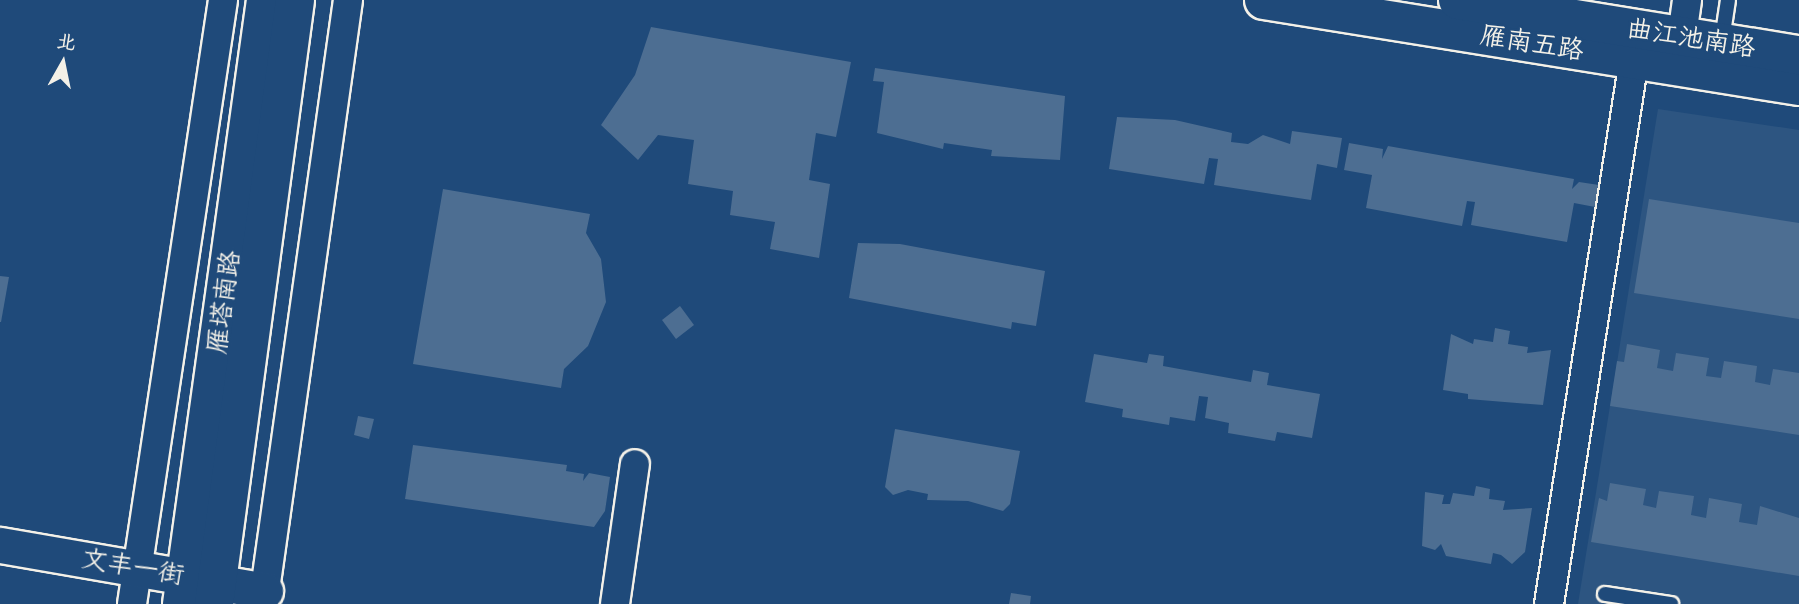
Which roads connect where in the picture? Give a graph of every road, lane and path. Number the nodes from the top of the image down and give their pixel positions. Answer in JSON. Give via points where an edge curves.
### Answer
{"nodes":[{"id":1,"x":223,"y":0,"type":"edge"},
{"id":2,"x":266,"y":0,"type":"edge"},
{"id":3,"x":295,"y":0,"type":"edge"},
{"id":4,"x":348,"y":0,"type":"edge"},
{"id":5,"x":1264,"y":0,"type":"edge"},
{"id":6,"x":1458,"y":0,"type":"edge"},
{"id":7,"x":1728,"y":0,"type":"edge"},
{"id":8,"x":1684,"y":18,"type":"edge"},
{"id":9,"x":1721,"y":43,"type":"junction"},
{"id":10,"x":1799,"y":55,"type":"edge"},
{"id":11,"x":1634,"y":60,"type":"junction"},
{"id":12,"x":1799,"y":86,"type":"edge"},
{"id":13,"x":635,"y":464,"type":"dead end"},
{"id":14,"x":0,"y":545,"type":"edge"},
{"id":15,"x":137,"y":568,"type":"junction"},
{"id":16,"x":200,"y":591,"type":"edge"},
{"id":17,"x":1605,"y":594,"type":"dead end"},
{"id":18,"x":264,"y":597,"type":"edge"},
{"id":19,"x":132,"y":604,"type":"edge"},
{"id":20,"x":615,"y":604,"type":"edge"},
{"id":21,"x":1549,"y":604,"type":"edge"},
{"id":22,"x":1671,"y":604,"type":"edge"}],
"edges":[{"from":1,"to":15,"type":"street"},
{"from":2,"to":16,"type":"main road","name":"雁塔南路"},
{"from":3,"to":16,"type":"main road","name":"雁塔南路"},
{"from":4,"to":18,"type":"street"},
{"from":5,"to":11,"type":"main road","name":"雁南五路"},
{"from":6,"to":8,"type":"main road","name":"曲江池南路"},
{"from":7,"to":9,"type":"lane"},
{"from":8,"to":9,"type":"main road","name":"曲江池南路"},
{"from":9,"to":10,"type":"main road","name":"曲江池南路"},
{"from":11,"to":12,"type":"main road","name":"雁南五路"},
{"from":11,"to":21,"type":"street"},
{"from":13,"to":20,"type":"street"},
{"from":14,"to":15,"type":"street","name":"文丰一街"},
{"from":15,"to":16,"type":"street","name":"文丰一街"},
{"from":15,"to":19,"type":"street"},
{"from":16,"to":18,"type":"street","name":"文丰一街"},
{"from":17,"to":22,"type":"lane"}]}
